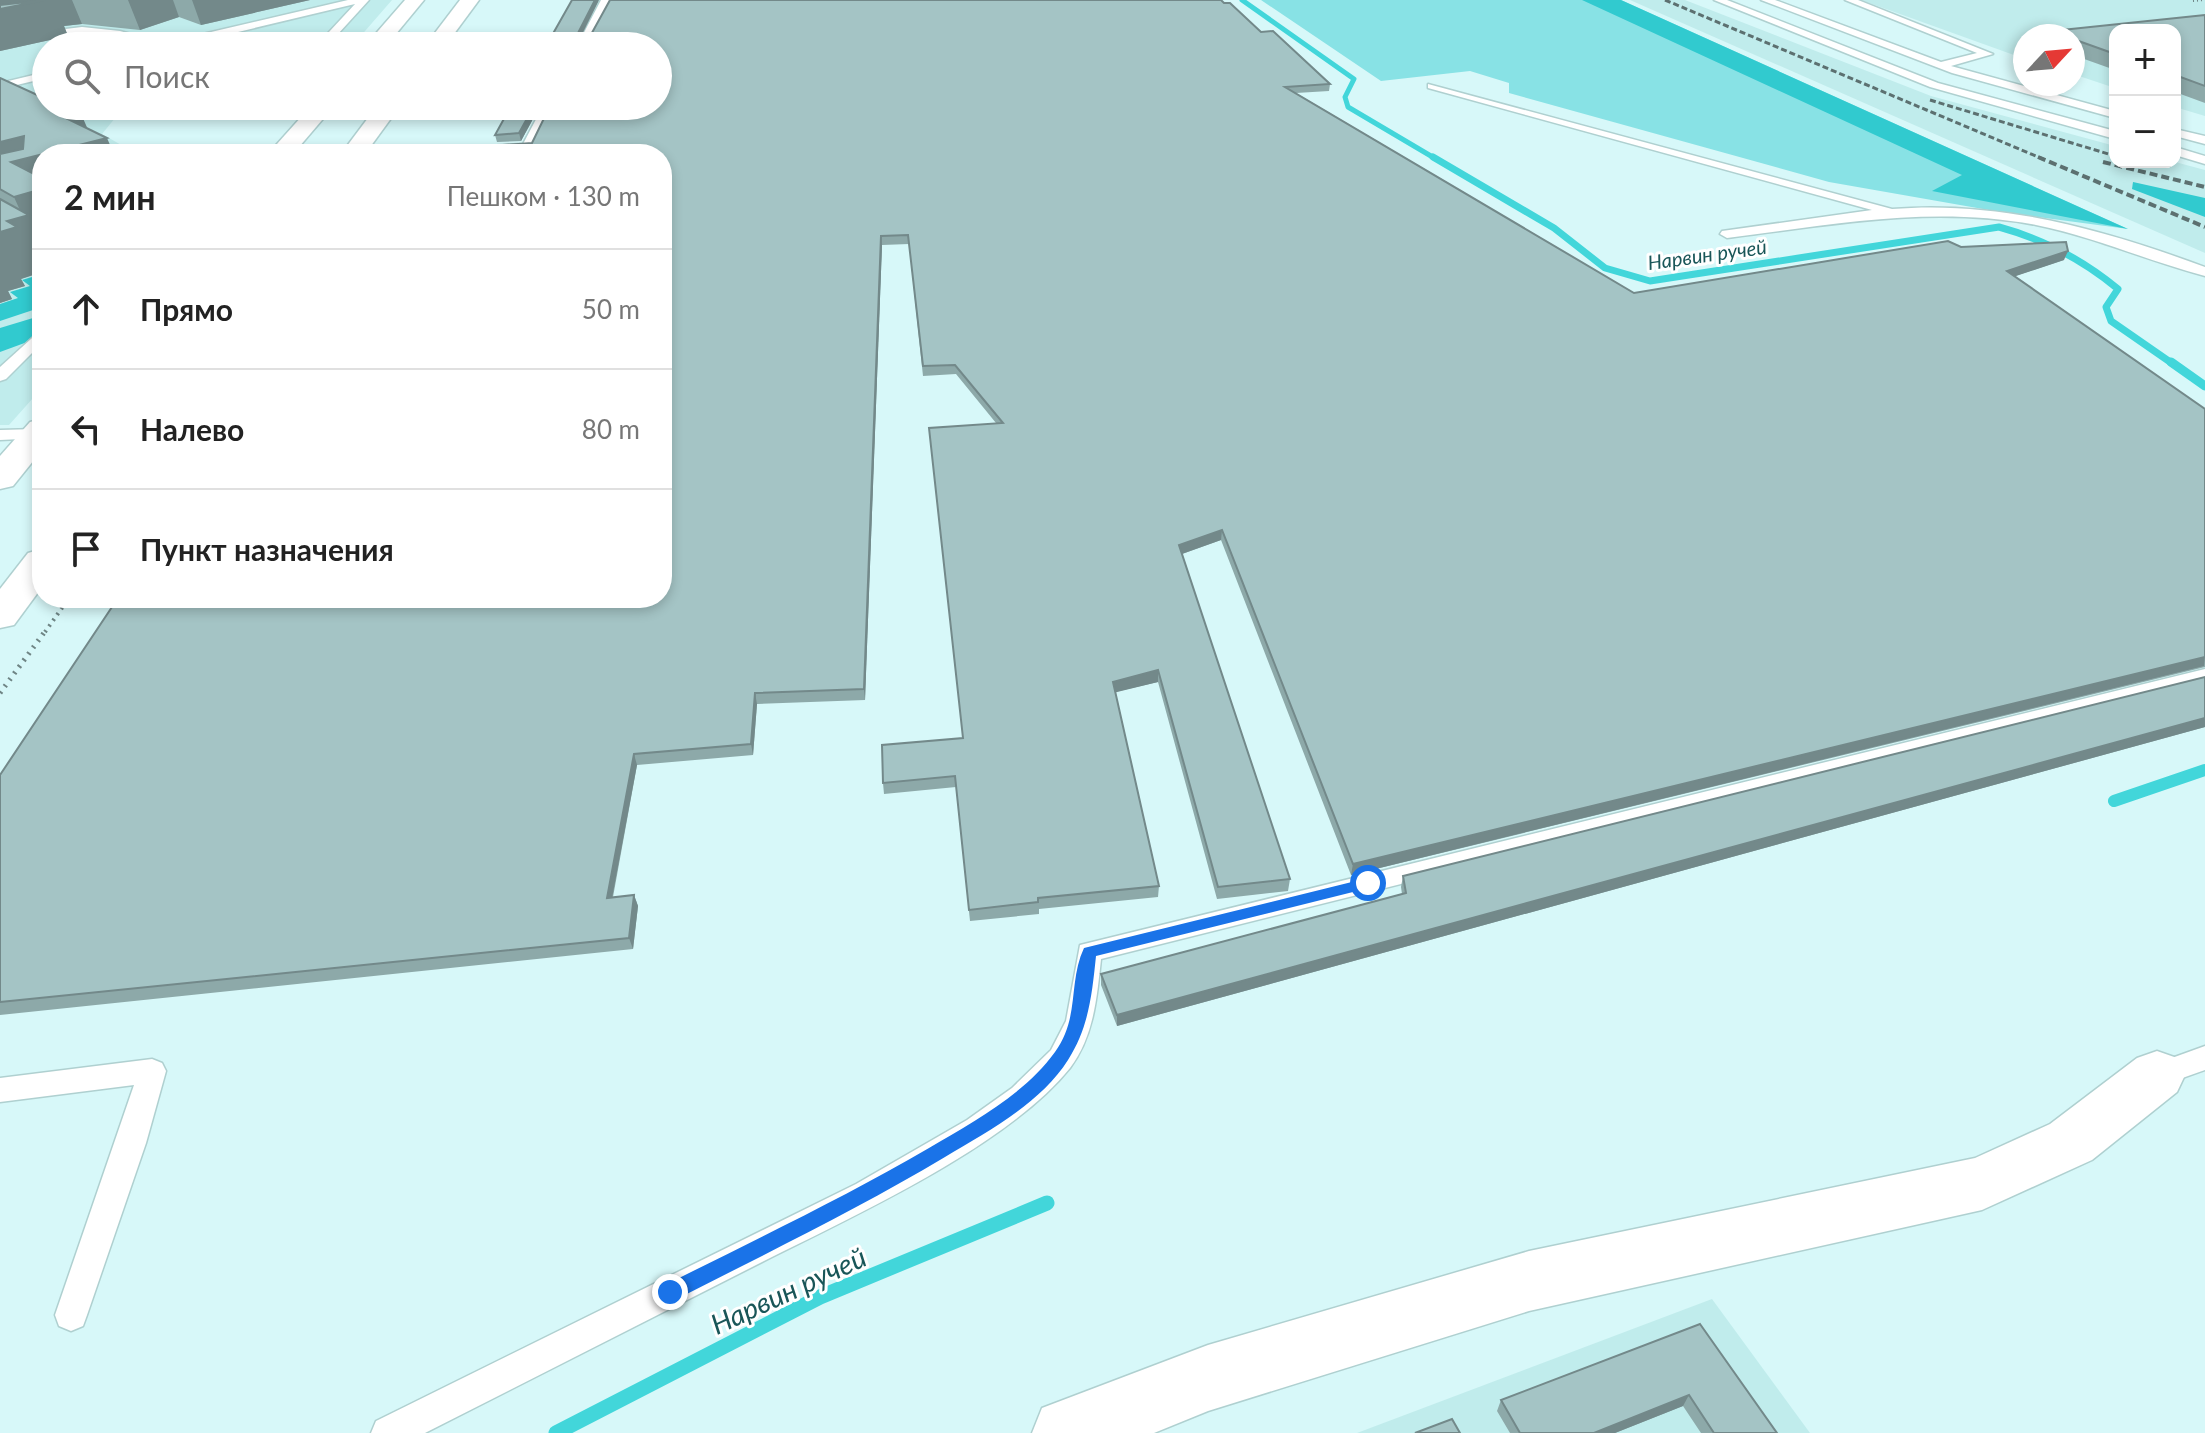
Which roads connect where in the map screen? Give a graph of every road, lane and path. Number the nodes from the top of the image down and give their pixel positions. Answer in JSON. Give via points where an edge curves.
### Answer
{"nodes":[{"id":1,"x":362,"y":0,"type":"edge"},
{"id":2,"x":415,"y":0,"type":"edge"},
{"id":3,"x":470,"y":0,"type":"edge"},
{"id":4,"x":606,"y":0,"type":"edge"},
{"id":5,"x":1719,"y":0,"type":"edge"},
{"id":6,"x":1766,"y":0,"type":"edge"},
{"id":7,"x":1850,"y":0,"type":"edge"},
{"id":8,"x":2205,"y":0,"type":"edge"},
{"id":9,"x":2193,"y":1,"type":"edge"},
{"id":10,"x":66,"y":18,"type":"dead end"},
{"id":11,"x":122,"y":31,"type":"joint"},
{"id":12,"x":160,"y":31,"type":"dead end"},
{"id":13,"x":174,"y":31,"type":"dead end"},
{"id":14,"x":42,"y":32,"type":"edge"},
{"id":15,"x":225,"y":32,"type":"joint"},
{"id":16,"x":333,"y":32,"type":"edge"},
{"id":17,"x":387,"y":32,"type":"edge"},
{"id":18,"x":446,"y":32,"type":"edge"},
{"id":19,"x":589,"y":32,"type":"edge"},
{"id":20,"x":32,"y":33,"type":"edge"},
{"id":21,"x":3,"y":35,"type":"edge"},
{"id":22,"x":1941,"y":65,"type":"junction"},
{"id":23,"x":1900,"y":71,"type":"junction"},
{"id":24,"x":32,"y":78,"type":"edge"},
{"id":25,"x":0,"y":86,"type":"edge"},
{"id":26,"x":1432,"y":86,"type":"dead end"},
{"id":27,"x":2109,"y":113,"type":"edge"},
{"id":28,"x":310,"y":120,"type":"edge"},
{"id":29,"x":378,"y":120,"type":"edge"},
{"id":30,"x":541,"y":120,"type":"edge"},
{"id":31,"x":2109,"y":133,"type":"edge"},
{"id":32,"x":2181,"y":134,"type":"edge"},
{"id":33,"x":2205,"y":140,"type":"edge"},
{"id":34,"x":289,"y":144,"type":"edge"},
{"id":35,"x":360,"y":144,"type":"edge"},
{"id":36,"x":529,"y":144,"type":"edge"},
{"id":37,"x":2181,"y":153,"type":"edge"},
{"id":38,"x":2205,"y":160,"type":"edge"},
{"id":39,"x":1899,"y":214,"type":"junction"},
{"id":40,"x":1727,"y":234,"type":"dead end"},
{"id":41,"x":2205,"y":272,"type":"edge"},
{"id":42,"x":32,"y":344,"type":"edge"},
{"id":43,"x":0,"y":376,"type":"edge"},
{"id":44,"x":32,"y":433,"type":"edge"},
{"id":45,"x":0,"y":435,"type":"edge"},
{"id":46,"x":32,"y":441,"type":"edge"},
{"id":47,"x":0,"y":478,"type":"edge"},
{"id":48,"x":32,"y":574,"type":"edge"},
{"id":49,"x":62,"y":608,"type":"edge"},
{"id":50,"x":0,"y":616,"type":"edge"},
{"id":51,"x":2205,"y":676,"type":"edge"},
{"id":52,"x":0,"y":693,"type":"edge"},
{"id":53,"x":2181,"y":1066,"type":"edge"},
{"id":54,"x":0,"y":1090,"type":"edge"},
{"id":55,"x":71,"y":1315,"type":"dead end"},
{"id":56,"x":388,"y":1433,"type":"edge"},
{"id":57,"x":1067,"y":1433,"type":"edge"}],
"edges":[{"from":1,"to":15,"type":"lane"},
{"from":1,"to":16,"type":"lane"},
{"from":2,"to":17,"type":"street"},
{"from":3,"to":18,"type":"street"},
{"from":4,"to":19,"type":"lane"},
{"from":5,"to":23,"type":"lane"},
{"from":6,"to":22,"type":"lane"},
{"from":7,"to":22,"type":"lane","via":[[1988,54]]},
{"from":8,"to":9,"type":"path"},
{"from":10,"to":21,"type":"lane"},
{"from":11,"to":12,"type":"lane"},
{"from":11,"to":14,"type":"lane"},
{"from":13,"to":15,"type":"lane"},
{"from":20,"to":21,"type":"lane"},
{"from":22,"to":23,"type":"lane"},
{"from":22,"to":27,"type":"lane"},
{"from":23,"to":31,"type":"lane"},
{"from":24,"to":25,"type":"lane"},
{"from":26,"to":39,"type":"lane"},
{"from":28,"to":34,"type":"street"},
{"from":29,"to":35,"type":"street"},
{"from":30,"to":36,"type":"lane"},
{"from":32,"to":33,"type":"lane"},
{"from":37,"to":38,"type":"lane"},
{"from":39,"to":40,"type":"lane"},
{"from":39,"to":41,"type":"lane","via":[[2030,218],[2148,250]]},
{"from":42,"to":43,"type":"lane"},
{"from":44,"to":45,"type":"lane"},
{"from":46,"to":47,"type":"street"},
{"from":48,"to":50,"type":"street"},
{"from":49,"to":52,"type":"path"},
{"from":51,"to":56,"type":"lane","via":[[1089,952],[1080,1021],[1061,1058],[1022,1097],[977,1129],[867,1194]]},
{"from":53,"to":57,"type":"street","via":[[2071,1142],[1982,1183],[1529,1281],[1208,1378]]},
{"from":54,"to":55,"type":"lane","via":[[152,1071]]}]}
